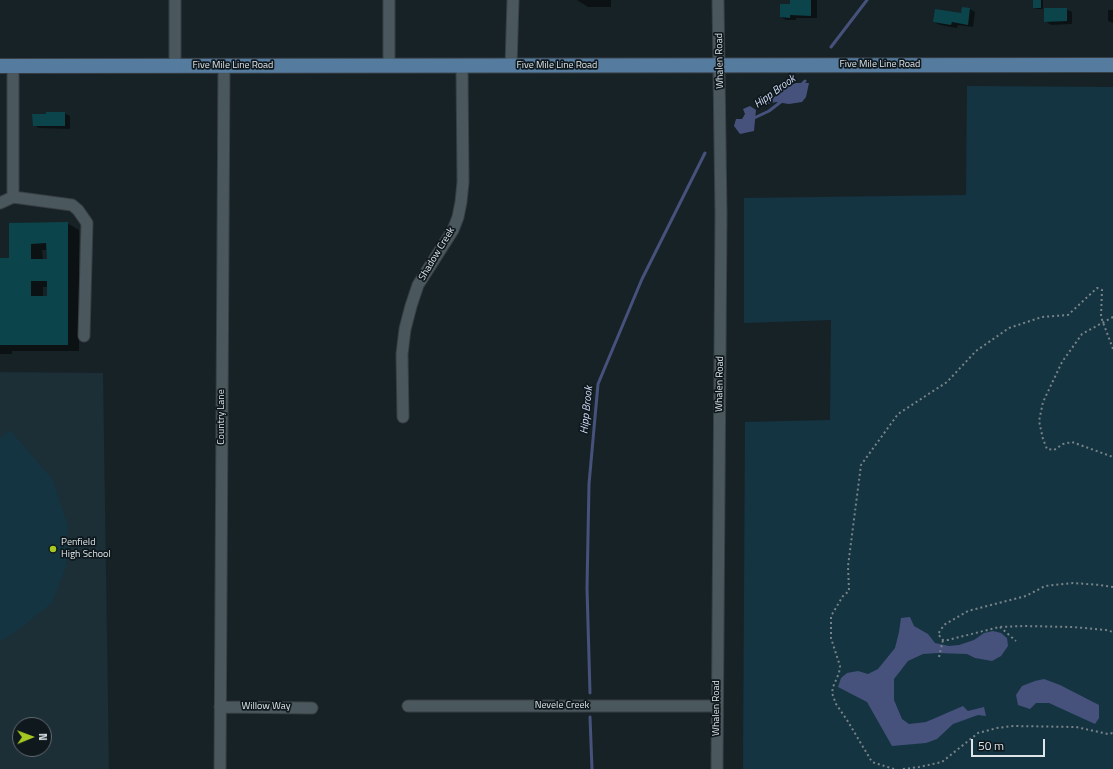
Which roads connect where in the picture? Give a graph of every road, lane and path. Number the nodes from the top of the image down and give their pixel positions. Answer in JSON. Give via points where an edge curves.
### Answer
{"nodes":[{"id":1,"x":175,"y":0,"type":"edge"},
{"id":2,"x":389,"y":0,"type":"edge"},
{"id":3,"x":513,"y":0,"type":"edge"},
{"id":4,"x":718,"y":0,"type":"edge"},
{"id":5,"x":224,"y":65,"type":"junction"},
{"id":6,"x":720,"y":65,"type":"junction"},
{"id":7,"x":1113,"y":65,"type":"edge"},
{"id":8,"x":7,"y":66,"type":"edge"},
{"id":9,"x":175,"y":66,"type":"junction"},
{"id":10,"x":389,"y":66,"type":"junction"},
{"id":11,"x":462,"y":66,"type":"junction"},
{"id":12,"x":511,"y":66,"type":"junction"},
{"id":13,"x":13,"y":197,"type":"junction"},
{"id":14,"x":0,"y":203,"type":"edge"},
{"id":15,"x":1113,"y":317,"type":"edge"},
{"id":16,"x":1103,"y":323,"type":"junction"},
{"id":17,"x":84,"y":336,"type":"dead end"},
{"id":18,"x":1113,"y":348,"type":"edge"},
{"id":19,"x":403,"y":417,"type":"dead end"},
{"id":20,"x":1113,"y":458,"type":"edge"},
{"id":21,"x":1113,"y":587,"type":"edge"},
{"id":22,"x":999,"y":626,"type":"junction"},
{"id":23,"x":1113,"y":632,"type":"edge"},
{"id":24,"x":943,"y":640,"type":"junction"},
{"id":25,"x":1016,"y":641,"type":"dead end"},
{"id":26,"x":939,"y":657,"type":"dead end"},
{"id":27,"x":408,"y":706,"type":"dead end"},
{"id":28,"x":717,"y":706,"type":"junction"},
{"id":29,"x":220,"y":707,"type":"junction"},
{"id":30,"x":312,"y":708,"type":"dead end"},
{"id":31,"x":1113,"y":733,"type":"edge"},
{"id":32,"x":220,"y":769,"type":"edge"},
{"id":33,"x":717,"y":769,"type":"edge"},
{"id":34,"x":894,"y":769,"type":"edge"},
{"id":35,"x":903,"y":769,"type":"edge"}],
"edges":[{"from":1,"to":9,"type":"street"},
{"from":2,"to":10,"type":"street"},
{"from":3,"to":12,"type":"street"},
{"from":4,"to":6,"type":"street","name":"Whalen Road"},
{"from":5,"to":9,"type":"main road","name":"Five Mile Line Road"},
{"from":5,"to":10,"type":"main road","name":"Five Mile Line Road"},
{"from":5,"to":29,"type":"street","name":"Country Lane"},
{"from":6,"to":7,"type":"main road","name":"Five Mile Line Road"},
{"from":6,"to":12,"type":"main road","name":"Five Mile Line Road"},
{"from":6,"to":28,"type":"street","name":"Whalen Road","via":[[722,214]]},
{"from":8,"to":9,"type":"main road","name":"Five Mile Line Road"},
{"from":8,"to":13,"type":"street"},
{"from":10,"to":11,"type":"main road","name":"Five Mile Line Road"},
{"from":11,"to":12,"type":"main road","name":"Five Mile Line Road"},
{"from":11,"to":19,"type":"street","name":"Shadow Creek","via":[[461,202],[453,230],[418,285],[411,306],[402,354]]},
{"from":13,"to":14,"type":"street"},
{"from":13,"to":17,"type":"street","via":[[72,205],[86,223]]},
{"from":15,"to":16,"type":"path"},
{"from":16,"to":18,"type":"path"},
{"from":16,"to":20,"type":"path","via":[[1082,334],[1062,362],[1043,402],[1039,421],[1042,439],[1047,449],[1054,450],[1072,442]]},
{"from":16,"to":34,"type":"path","via":[[1102,290],[1097,288],[1068,315],[1042,317],[1009,328],[976,351],[948,382],[898,414],[861,466],[848,566],[849,591],[831,616],[831,638],[840,666],[832,692],[836,704],[872,762]]},
{"from":21,"to":24,"type":"path","via":[[1073,583],[1045,586],[1026,596],[968,610],[944,625],[938,634]]},
{"from":22,"to":23,"type":"path","via":[[1073,627]]},
{"from":22,"to":24,"type":"path"},
{"from":22,"to":25,"type":"path"},
{"from":24,"to":26,"type":"path"},
{"from":27,"to":28,"type":"street","name":"Nevele Creek"},
{"from":28,"to":33,"type":"street","name":"Whalen Road"},
{"from":29,"to":30,"type":"street","name":"Willow Way"},
{"from":29,"to":32,"type":"street","name":"Country Lane"},
{"from":31,"to":35,"type":"path","via":[[1076,727],[997,728],[978,733],[942,762]]}]}
